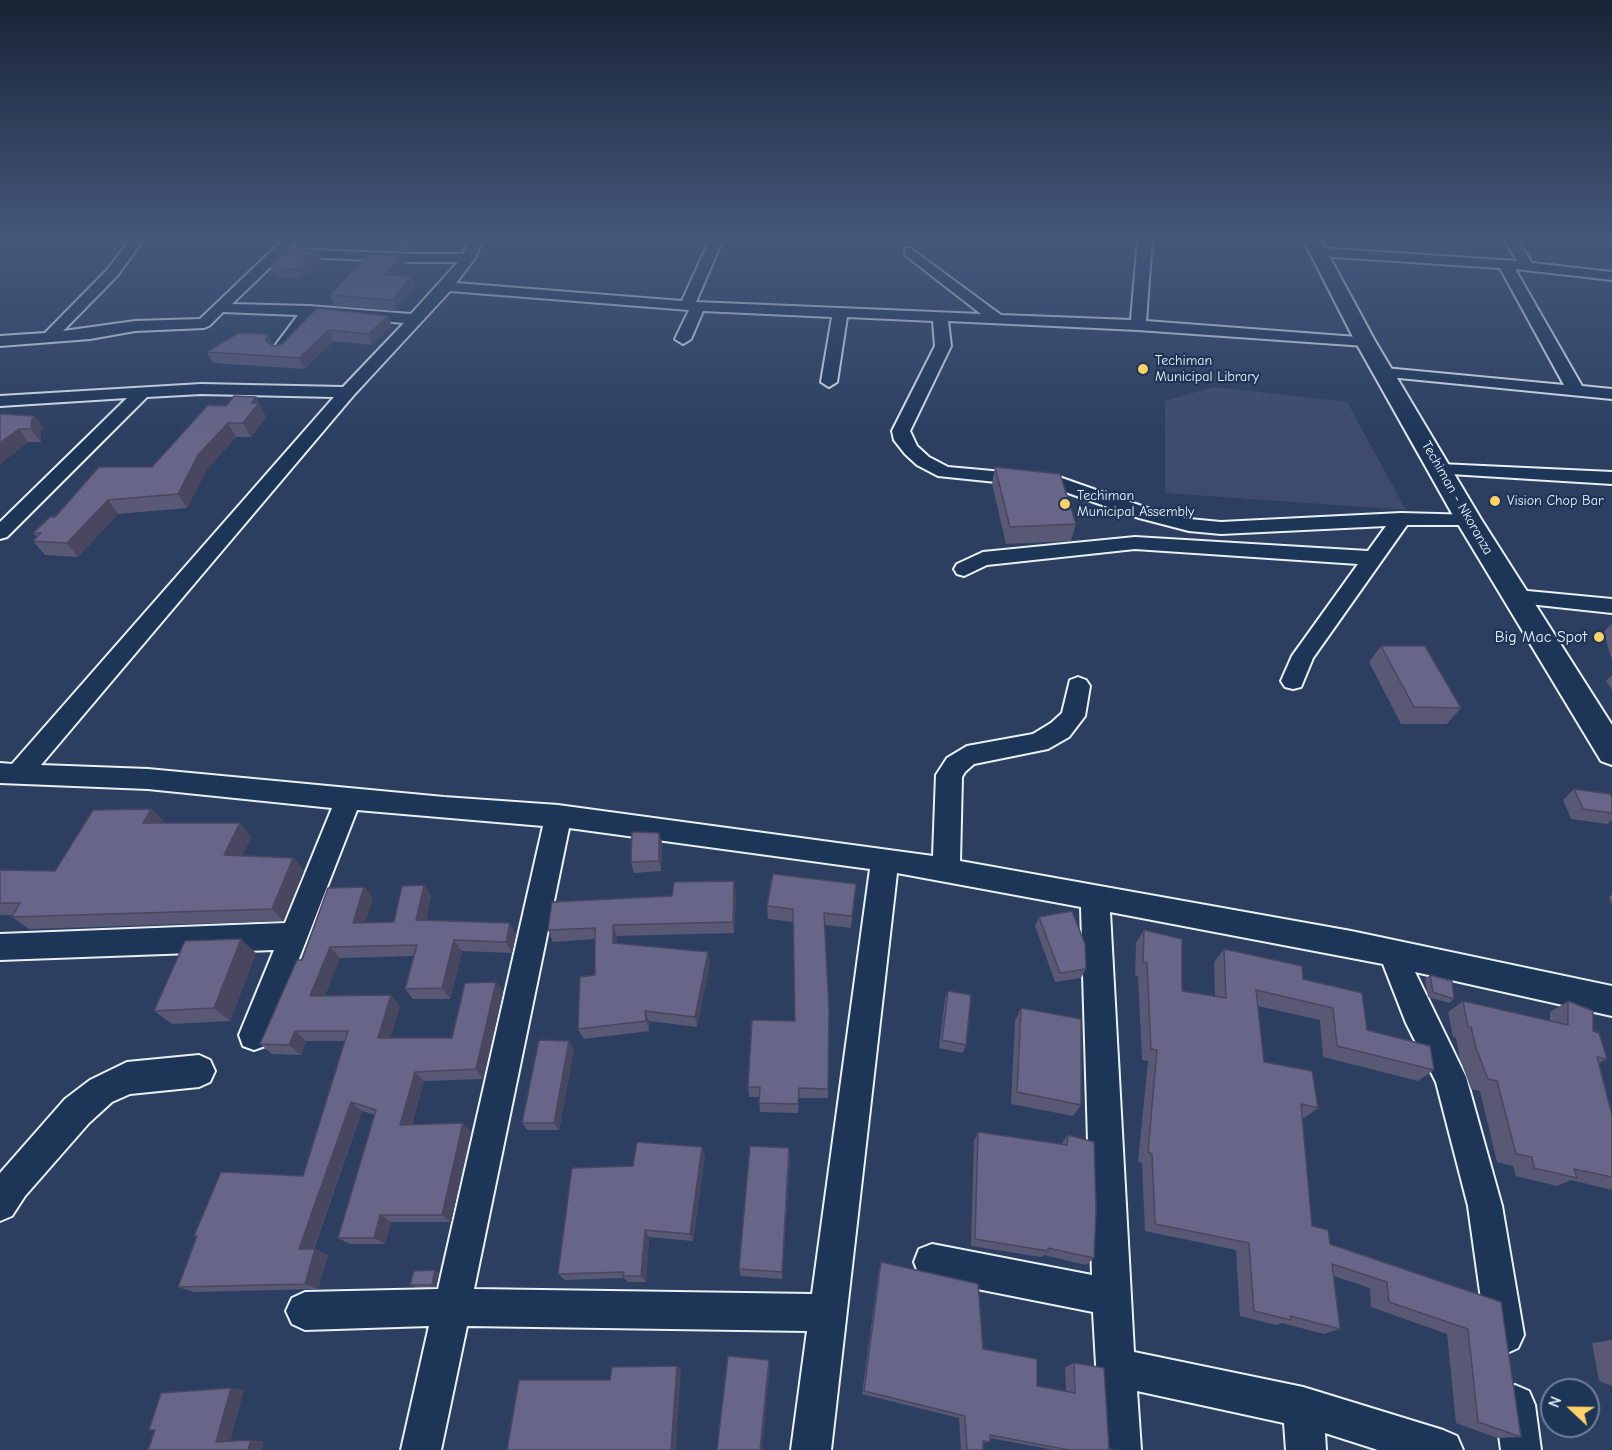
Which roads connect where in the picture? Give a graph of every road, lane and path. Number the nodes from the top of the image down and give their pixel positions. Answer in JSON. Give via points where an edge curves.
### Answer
{"nodes":[{"id":1,"x":693,"y":306,"type":"edge"},
{"id":2,"x":79,"y":307,"type":"edge"},
{"id":3,"x":222,"y":307,"type":"edge"},
{"id":4,"x":426,"y":307,"type":"edge"},
{"id":5,"x":707,"y":307,"type":"edge"},
{"id":6,"x":982,"y":307,"type":"edge"},
{"id":7,"x":1140,"y":307,"type":"edge"},
{"id":8,"x":1347,"y":307,"type":"edge"},
{"id":9,"x":1530,"y":307,"type":"edge"},
{"id":10,"x":309,"y":310,"type":"junction"},
{"id":11,"x":217,"y":312,"type":"junction"},
{"id":12,"x":840,"y":313,"type":"junction"},
{"id":13,"x":940,"y":317,"type":"junction"},
{"id":14,"x":414,"y":319,"type":"junction"},
{"id":15,"x":998,"y":319,"type":"junction"},
{"id":16,"x":63,"y":323,"type":"junction"},
{"id":17,"x":1138,"y":325,"type":"junction"},
{"id":18,"x":49,"y":337,"type":"junction"},
{"id":19,"x":683,"y":339,"type":"dead end"},
{"id":20,"x":0,"y":341,"type":"edge"},
{"id":21,"x":1365,"y":341,"type":"junction"},
{"id":22,"x":280,"y":350,"type":"edge"},
{"id":23,"x":1385,"y":374,"type":"junction"},
{"id":24,"x":829,"y":382,"type":"dead end"},
{"id":25,"x":1576,"y":391,"type":"junction"},
{"id":26,"x":142,"y":392,"type":"junction"},
{"id":27,"x":347,"y":392,"type":"junction"},
{"id":28,"x":1612,"y":394,"type":"edge"},
{"id":29,"x":0,"y":401,"type":"edge"},
{"id":30,"x":1440,"y":469,"type":"junction"},
{"id":31,"x":1612,"y":478,"type":"edge"},
{"id":32,"x":1401,"y":519,"type":"junction"},
{"id":33,"x":1468,"y":519,"type":"junction"},
{"id":34,"x":0,"y":533,"type":"edge"},
{"id":35,"x":1373,"y":558,"type":"junction"},
{"id":36,"x":964,"y":569,"type":"dead end"},
{"id":37,"x":1516,"y":597,"type":"junction"},
{"id":38,"x":1612,"y":606,"type":"edge"},
{"id":39,"x":1293,"y":681,"type":"dead end"},
{"id":40,"x":1078,"y":686,"type":"dead end"},
{"id":41,"x":1612,"y":752,"type":"edge"},
{"id":42,"x":9,"y":774,"type":"edge"},
{"id":43,"x":349,"y":798,"type":"junction"},
{"id":44,"x":558,"y":816,"type":"junction"},
{"id":45,"x":885,"y":859,"type":"junction"},
{"id":46,"x":946,"y":871,"type":"junction"},
{"id":47,"x":1095,"y":898,"type":"junction"},
{"id":48,"x":294,"y":936,"type":"junction"},
{"id":49,"x":0,"y":947,"type":"edge"},
{"id":50,"x":1393,"y":953,"type":"junction"},
{"id":51,"x":1612,"y":1001,"type":"edge"},
{"id":52,"x":254,"y":1035,"type":"dead end"},
{"id":53,"x":199,"y":1071,"type":"dead end"},
{"id":54,"x":0,"y":1204,"type":"edge"},
{"id":55,"x":932,"y":1263,"type":"dead end"},
{"id":56,"x":1111,"y":1298,"type":"junction"},
{"id":57,"x":453,"y":1307,"type":"junction"},
{"id":58,"x":306,"y":1311,"type":"dead end"},
{"id":59,"x":828,"y":1313,"type":"junction"},
{"id":60,"x":1118,"y":1368,"type":"junction"},
{"id":61,"x":1303,"y":1407,"type":"junction"},
{"id":62,"x":422,"y":1450,"type":"edge"},
{"id":63,"x":812,"y":1450,"type":"edge"},
{"id":64,"x":1121,"y":1450,"type":"edge"},
{"id":65,"x":1306,"y":1450,"type":"edge"},
{"id":66,"x":1443,"y":1450,"type":"edge"},
{"id":67,"x":1521,"y":1450,"type":"edge"}],
"edges":[{"from":1,"to":19,"type":"street"},
{"from":2,"to":16,"type":"street"},
{"from":3,"to":11,"type":"street"},
{"from":4,"to":14,"type":"street"},
{"from":5,"to":12,"type":"street"},
{"from":6,"to":15,"type":"street"},
{"from":7,"to":17,"type":"street"},
{"from":8,"to":21,"type":"main road","name":"Techiman - Nkoranza"},
{"from":9,"to":25,"type":"street"},
{"from":10,"to":11,"type":"street"},
{"from":10,"to":14,"type":"street"},
{"from":10,"to":22,"type":"street"},
{"from":11,"to":16,"type":"street","via":[[147,313]]},
{"from":11,"to":18,"type":"street","via":[[204,323],[135,326]]},
{"from":12,"to":13,"type":"street"},
{"from":12,"to":24,"type":"street"},
{"from":13,"to":15,"type":"street"},
{"from":13,"to":32,"type":"street","via":[[943,346],[901,431],[910,450],[945,472],[1059,483],[1146,514],[1210,527]]},
{"from":14,"to":27,"type":"street"},
{"from":15,"to":17,"type":"street"},
{"from":16,"to":18,"type":"street"},
{"from":17,"to":21,"type":"street"},
{"from":18,"to":20,"type":"street"},
{"from":21,"to":23,"type":"main road","name":"Techiman - Nkoranza"},
{"from":23,"to":25,"type":"street"},
{"from":23,"to":30,"type":"main road","name":"Techiman - Nkoranza"},
{"from":25,"to":28,"type":"street"},
{"from":26,"to":27,"type":"street"},
{"from":26,"to":29,"type":"street"},
{"from":26,"to":34,"type":"street"},
{"from":27,"to":42,"type":"street"},
{"from":30,"to":31,"type":"street"},
{"from":30,"to":33,"type":"main road","name":"Techiman - Nkoranza"},
{"from":32,"to":33,"type":"street"},
{"from":32,"to":35,"type":"street"},
{"from":33,"to":37,"type":"main road","name":"Techiman - Nkoranza"},
{"from":35,"to":36,"type":"street","via":[[1135,543],[982,560]]},
{"from":35,"to":39,"type":"street","via":[[1303,656]]},
{"from":37,"to":38,"type":"street"},
{"from":37,"to":41,"type":"main road","name":"Techiman - Nkoranza"},
{"from":40,"to":46,"type":"street","via":[[1073,716],[1060,730],[1040,742],[967,756],[956,765],[950,775]]},
{"from":42,"to":43,"type":"street","via":[[148,779]]},
{"from":43,"to":44,"type":"street"},
{"from":43,"to":48,"type":"street"},
{"from":44,"to":45,"type":"street"},
{"from":44,"to":57,"type":"street"},
{"from":45,"to":46,"type":"street"},
{"from":45,"to":59,"type":"street"},
{"from":46,"to":47,"type":"street"},
{"from":47,"to":50,"type":"street","via":[[1183,911]]},
{"from":47,"to":56,"type":"street"},
{"from":48,"to":49,"type":"street"},
{"from":48,"to":52,"type":"street"},
{"from":50,"to":51,"type":"street"},
{"from":50,"to":67,"type":"street","via":[[1450,1077],[1466,1128],[1485,1206]]},
{"from":53,"to":54,"type":"street","via":[[127,1078],[101,1091],[77,1111]]},
{"from":55,"to":56,"type":"street"},
{"from":56,"to":60,"type":"street"},
{"from":57,"to":58,"type":"street"},
{"from":57,"to":59,"type":"street"},
{"from":57,"to":62,"type":"street"},
{"from":59,"to":63,"type":"street"},
{"from":60,"to":61,"type":"street"},
{"from":60,"to":64,"type":"street"},
{"from":61,"to":65,"type":"street"},
{"from":61,"to":66,"type":"street"}]}
